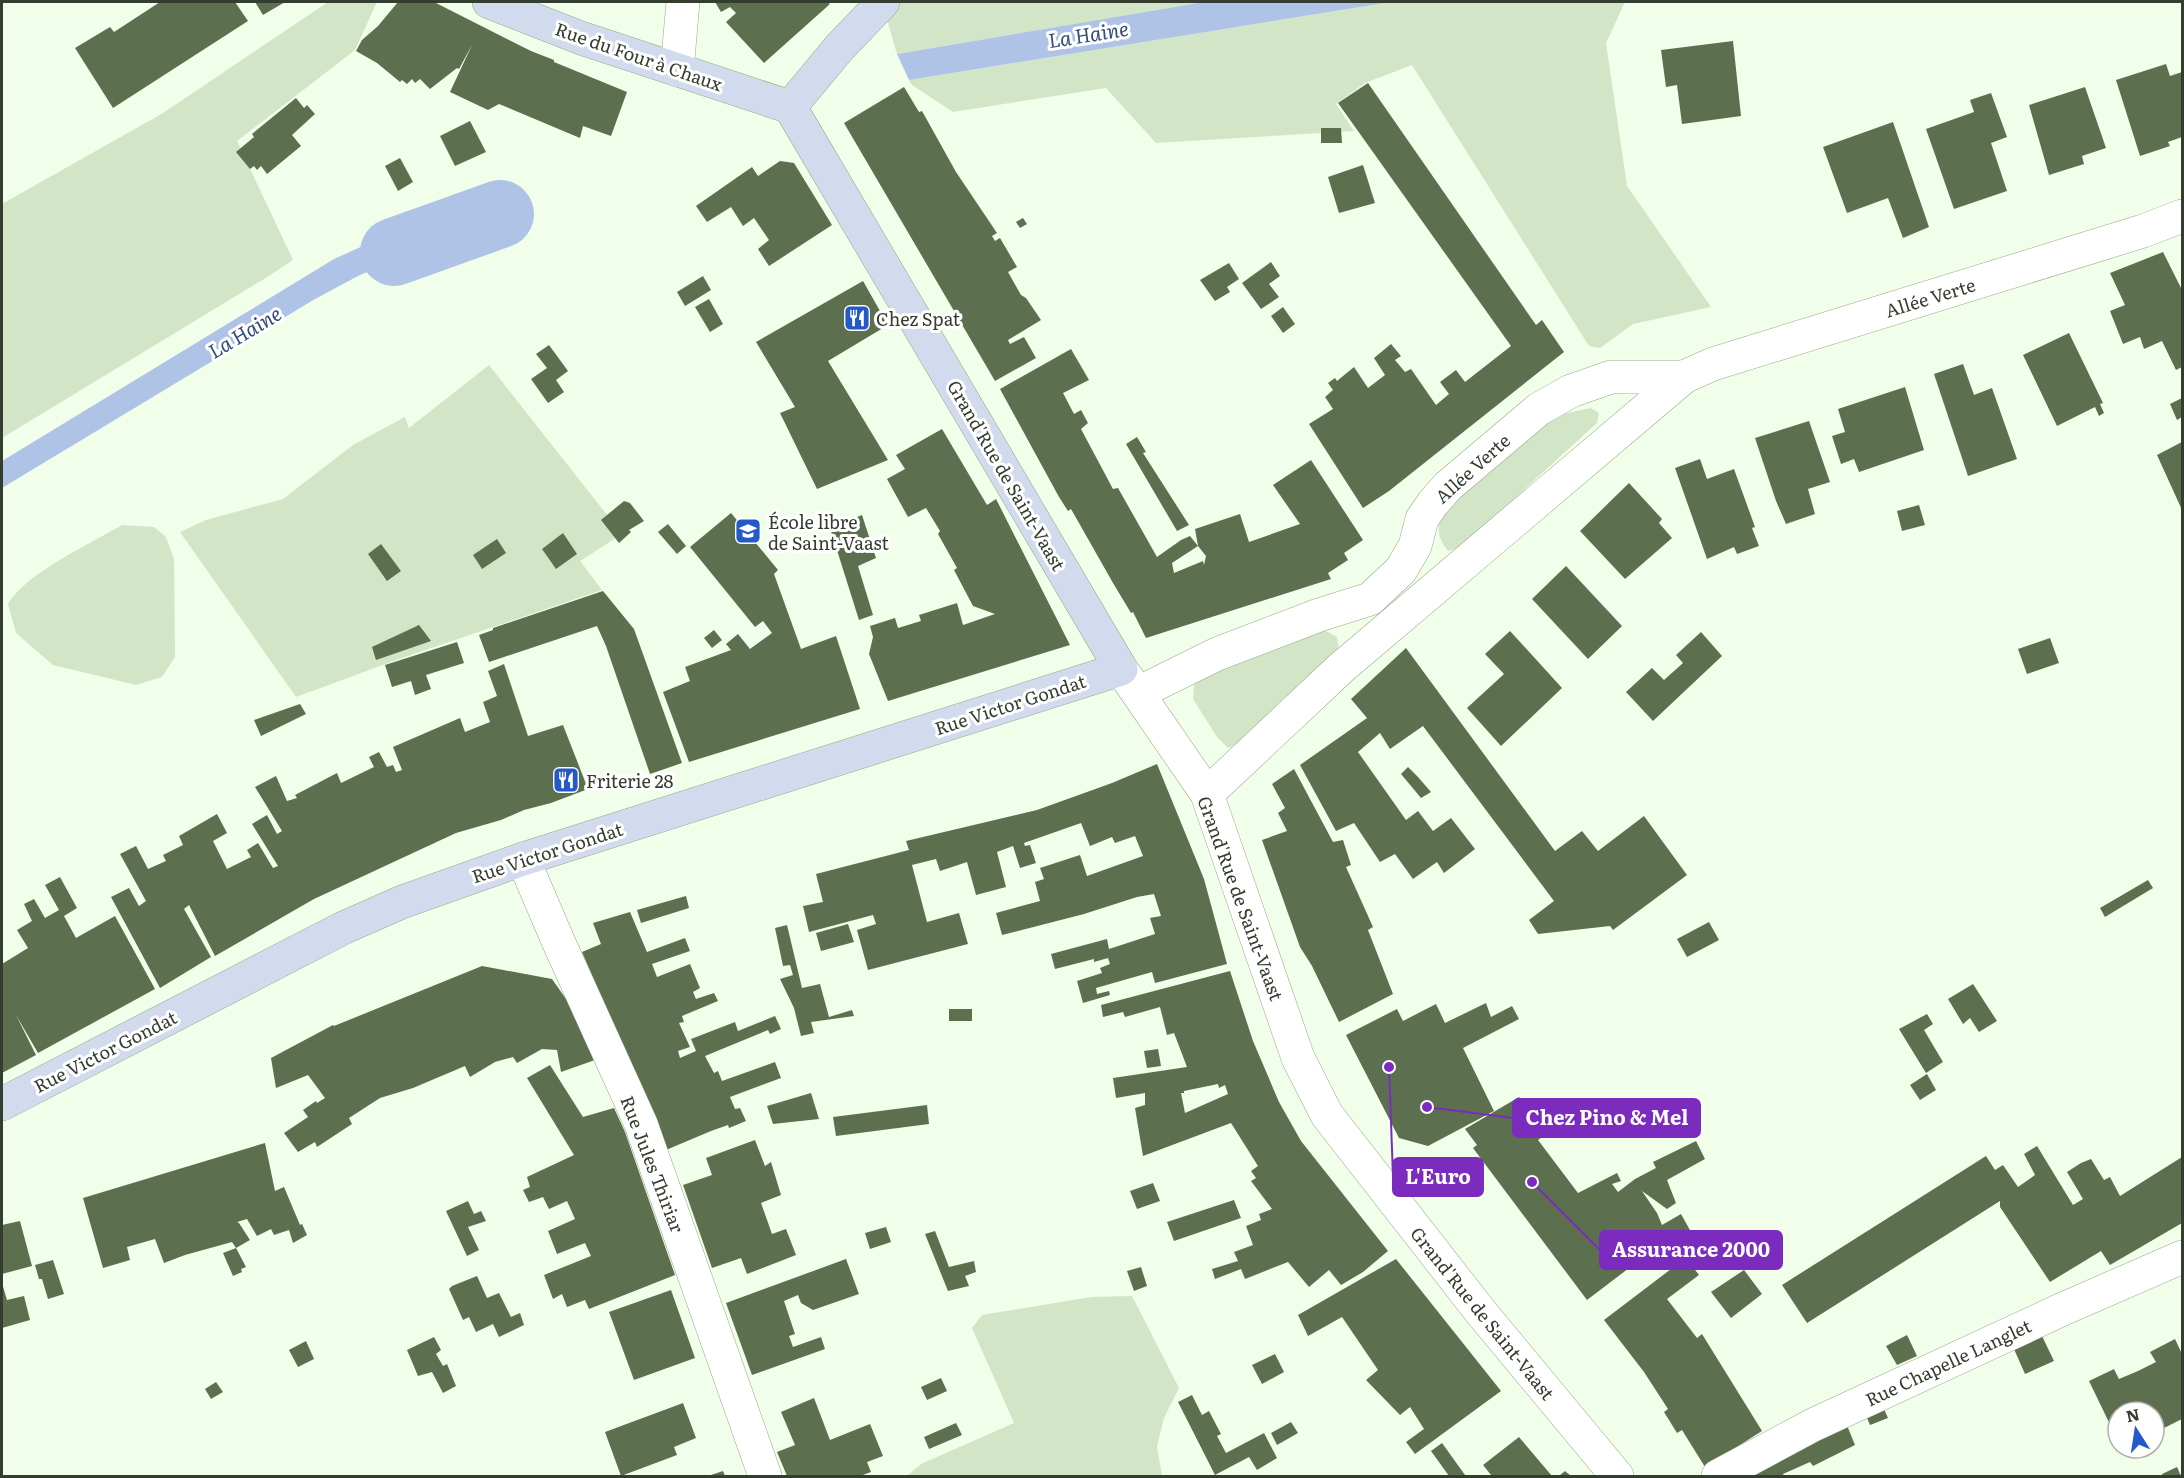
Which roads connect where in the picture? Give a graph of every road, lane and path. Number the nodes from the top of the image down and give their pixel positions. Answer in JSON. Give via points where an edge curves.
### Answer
{"nodes":[{"id":1,"x":489,"y":2,"type":"edge"},
{"id":2,"x":682,"y":2,"type":"edge"},
{"id":3,"x":883,"y":2,"type":"edge"},
{"id":4,"x":677,"y":69,"type":"junction"},
{"id":5,"x":790,"y":107,"type":"junction"},
{"id":6,"x":2182,"y":216,"type":"edge"},
{"id":7,"x":1684,"y":376,"type":"junction"},
{"id":8,"x":1129,"y":681,"type":"junction"},
{"id":9,"x":1207,"y":794,"type":"junction"},
{"id":10,"x":523,"y":859,"type":"junction"},
{"id":11,"x":2,"y":1104,"type":"edge"},
{"id":12,"x":2182,"y":1257,"type":"edge"},
{"id":13,"x":765,"y":1476,"type":"edge"},
{"id":14,"x":1617,"y":1476,"type":"edge"},
{"id":15,"x":1718,"y":1476,"type":"edge"}],
"edges":[{"from":1,"to":4,"type":"street","name":"Rue du Four à Chaux","via":[[581,38]]},
{"from":2,"to":4,"type":"street"},
{"from":3,"to":5,"type":"street"},
{"from":4,"to":5,"type":"street","name":"Rue du Four à Chaux"},
{"from":5,"to":8,"type":"street","name":"Grand'Rue de Saint-Vaast"},
{"from":6,"to":7,"type":"street","name":"Allée Verte"},
{"from":7,"to":8,"type":"street","name":"Allée Verte","via":[[1611,377],[1571,391],[1539,409],[1433,503],[1422,519],[1415,546],[1401,570],[1370,600]]},
{"from":7,"to":9,"type":"street","name":"Allée Verte","via":[[1341,668]]},
{"from":8,"to":9,"type":"street","name":"Grand'Rue de Saint-Vaast"},
{"from":8,"to":10,"type":"street","name":"Rue Victor Gondat"},
{"from":9,"to":14,"type":"street","name":"Grand'Rue de Saint-Vaast","via":[[1298,1058],[1327,1115],[1480,1311]]},
{"from":10,"to":11,"type":"street","name":"Rue Victor Gondat","via":[[402,902],[343,928]]},
{"from":10,"to":13,"type":"street","name":"Rue Jules Thiriar","via":[[641,1124]]},
{"from":12,"to":15,"type":"street","name":"Rue Chapelle Langlet","via":[[1813,1425]]}]}
